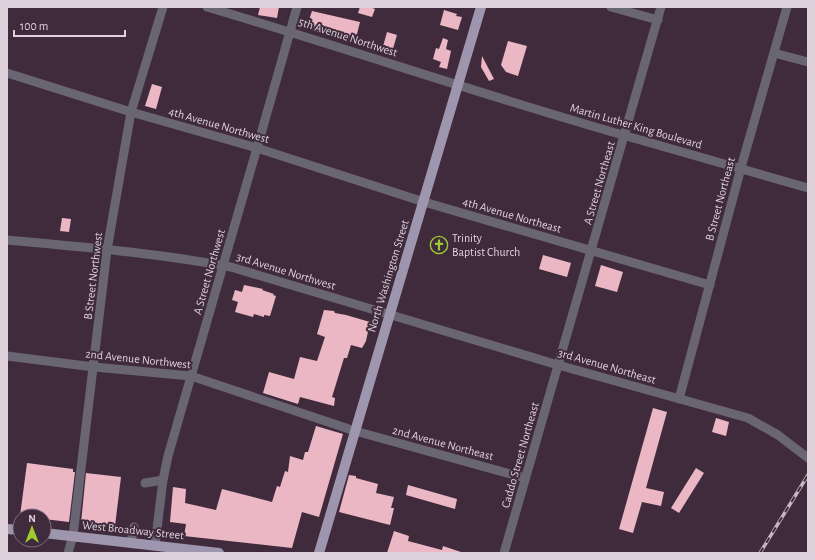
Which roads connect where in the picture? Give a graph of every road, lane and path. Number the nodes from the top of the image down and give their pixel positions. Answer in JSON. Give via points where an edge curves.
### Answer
{"nodes":[{"id":1,"x":163,"y":7,"type":"edge"},
{"id":2,"x":207,"y":7,"type":"edge"},
{"id":3,"x":297,"y":7,"type":"edge"},
{"id":4,"x":481,"y":7,"type":"edge"},
{"id":5,"x":610,"y":7,"type":"edge"},
{"id":6,"x":662,"y":7,"type":"edge"},
{"id":7,"x":787,"y":7,"type":"edge"},
{"id":8,"x":658,"y":20,"type":"junction"},
{"id":9,"x":290,"y":31,"type":"junction"},
{"id":10,"x":774,"y":53,"type":"junction"},
{"id":11,"x":808,"y":62,"type":"edge"},
{"id":12,"x":7,"y":73,"type":"edge"},
{"id":13,"x":458,"y":86,"type":"junction"},
{"id":14,"x":131,"y":112,"type":"junction"},
{"id":15,"x":625,"y":136,"type":"junction"},
{"id":16,"x":257,"y":148,"type":"junction"},
{"id":17,"x":808,"y":188,"type":"edge"},
{"id":18,"x":424,"y":202,"type":"junction"},
{"id":19,"x":7,"y":240,"type":"edge"},
{"id":20,"x":107,"y":250,"type":"junction"},
{"id":21,"x":592,"y":251,"type":"junction"},
{"id":22,"x":223,"y":266,"type":"junction"},
{"id":23,"x":710,"y":285,"type":"junction"},
{"id":24,"x":390,"y":315,"type":"junction"},
{"id":25,"x":7,"y":356,"type":"edge"},
{"id":26,"x":558,"y":364,"type":"junction"},
{"id":27,"x":94,"y":367,"type":"junction"},
{"id":28,"x":191,"y":376,"type":"junction"},
{"id":29,"x":679,"y":399,"type":"junction"},
{"id":30,"x":354,"y":431,"type":"junction"},
{"id":31,"x":808,"y":458,"type":"edge"},
{"id":32,"x":526,"y":478,"type":"junction"},
{"id":33,"x":163,"y":480,"type":"junction"},
{"id":34,"x":145,"y":483,"type":"dead end"},
{"id":35,"x":134,"y":527,"type":"dead end"},
{"id":36,"x":52,"y":534,"type":"edge"},
{"id":37,"x":73,"y":536,"type":"junction"},
{"id":38,"x":131,"y":542,"type":"junction"},
{"id":39,"x":155,"y":545,"type":"junction"},
{"id":40,"x":68,"y":553,"type":"edge"},
{"id":41,"x":213,"y":553,"type":"edge"},
{"id":42,"x":319,"y":553,"type":"edge"},
{"id":43,"x":504,"y":553,"type":"edge"}],
"edges":[{"from":1,"to":14,"type":"street","name":"B Street Northwest"},
{"from":2,"to":9,"type":"street","name":"5th Avenue Northwest"},
{"from":3,"to":9,"type":"street","name":"A Street Northwest"},
{"from":4,"to":13,"type":"main road","name":"North Washington Street"},
{"from":5,"to":8,"type":"street"},
{"from":6,"to":8,"type":"street","name":"A Street Northeast"},
{"from":7,"to":10,"type":"street","name":"B Street Northeast"},
{"from":8,"to":15,"type":"street","name":"A Street Northeast"},
{"from":9,"to":13,"type":"street","name":"5th Avenue Northwest"},
{"from":9,"to":16,"type":"street","name":"A Street Northwest"},
{"from":10,"to":11,"type":"street"},
{"from":10,"to":23,"type":"street","name":"B Street Northeast"},
{"from":12,"to":14,"type":"street","name":"4th Avenue Northwest"},
{"from":13,"to":15,"type":"street","name":"Martin Luther King Boulevard"},
{"from":13,"to":18,"type":"main road","name":"North Washington Street"},
{"from":14,"to":16,"type":"street","name":"4th Avenue Northwest"},
{"from":14,"to":20,"type":"street","name":"B Street Northwest"},
{"from":15,"to":17,"type":"street","name":"Martin Luther King Boulevard","bridge":true},
{"from":15,"to":21,"type":"street","name":"A Street Northeast"},
{"from":16,"to":18,"type":"street","name":"4th Avenue Northwest"},
{"from":16,"to":22,"type":"street","name":"A Street Northwest"},
{"from":18,"to":21,"type":"street","name":"4th Avenue Northeast"},
{"from":18,"to":24,"type":"main road","name":"North Washington Street"},
{"from":19,"to":20,"type":"street","name":"3rd Avenue Northwest"},
{"from":20,"to":22,"type":"street","name":"3rd Avenue Northwest"},
{"from":20,"to":27,"type":"street","name":"B Street Northwest"},
{"from":21,"to":23,"type":"street","name":"4th Avenue Northeast"},
{"from":21,"to":26,"type":"street","name":"A Street Northeast"},
{"from":22,"to":24,"type":"street","name":"3rd Avenue Northwest"},
{"from":22,"to":28,"type":"street","name":"A Street Northwest"},
{"from":23,"to":29,"type":"street","name":"B Street Northeast"},
{"from":24,"to":26,"type":"street","name":"3rd Avenue Northeast"},
{"from":24,"to":30,"type":"main road","name":"North Washington Street"},
{"from":25,"to":27,"type":"street","name":"2nd Avenue Northwest"},
{"from":26,"to":29,"type":"street","name":"3rd Avenue Northeast"},
{"from":26,"to":32,"type":"street","name":"Caddo Street Northeast"},
{"from":27,"to":28,"type":"street","name":"2nd Avenue Northwest"},
{"from":27,"to":37,"type":"street","name":"B Street Northwest"},
{"from":28,"to":30,"type":"street","name":"2nd Avenue Northwest"},
{"from":28,"to":33,"type":"street","name":"A Street Northwest"},
{"from":29,"to":31,"type":"street","name":"3rd Avenue Northeast","via":[[752,420],[778,435]]},
{"from":30,"to":32,"type":"street","name":"2nd Avenue Northeast"},
{"from":30,"to":42,"type":"main road","name":"North Washington Street"},
{"from":32,"to":43,"type":"street","name":"Caddo Street Northeast"},
{"from":33,"to":34,"type":"street"},
{"from":33,"to":39,"type":"street","name":"A Street Northwest"},
{"from":35,"to":38,"type":"street"},
{"from":36,"to":37,"type":"main road","name":"West Broadway Street"},
{"from":37,"to":38,"type":"main road","name":"West Broadway Street"},
{"from":37,"to":40,"type":"street","name":"B Street Northwest"},
{"from":38,"to":39,"type":"main road","name":"West Broadway Street"},
{"from":39,"to":41,"type":"main road","name":"West Broadway Street"}]}
